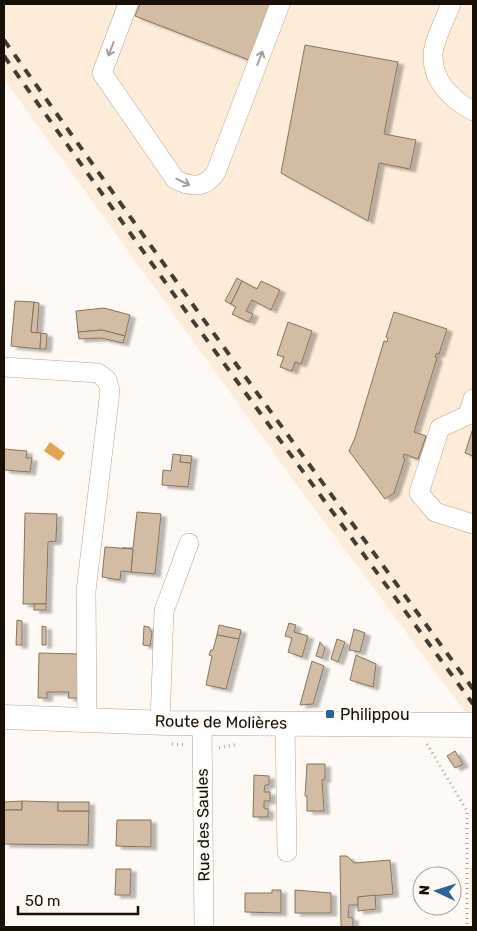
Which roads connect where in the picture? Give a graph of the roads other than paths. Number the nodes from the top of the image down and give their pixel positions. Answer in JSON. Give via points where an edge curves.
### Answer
{"nodes":[{"id":1,"x":128,"y":4,"type":"edge"},
{"id":2,"x":280,"y":4,"type":"edge"},
{"id":3,"x":451,"y":4,"type":"edge"},
{"id":4,"x":473,"y":111,"type":"edge"},
{"id":5,"x":4,"y":367,"type":"edge"},
{"id":6,"x":473,"y":399,"type":"edge"},
{"id":7,"x":473,"y":524,"type":"edge"},
{"id":8,"x":189,"y":543,"type":"dead end"},
{"id":9,"x":4,"y":717,"type":"edge"},
{"id":10,"x":87,"y":719,"type":"junction"},
{"id":11,"x":163,"y":722,"type":"junction"},
{"id":12,"x":202,"y":723,"type":"junction"},
{"id":13,"x":285,"y":723,"type":"junction"},
{"id":14,"x":473,"y":725,"type":"edge"},
{"id":15,"x":287,"y":852,"type":"dead end"},
{"id":16,"x":204,"y":927,"type":"edge"}],
"edges":[{"from":1,"to":2,"type":"street","one_way":true,"via":[[102,73],[175,179],[188,186],[211,180],[216,172]]},
{"from":3,"to":4,"type":"street","via":[[432,53],[435,76],[456,102]]},
{"from":5,"to":10,"type":"street","via":[[98,374],[107,380],[110,392],[86,591]]},
{"from":6,"to":7,"type":"street","via":[[468,415],[440,428],[419,493],[435,512]]},
{"from":8,"to":11,"type":"street","via":[[164,611]]},
{"from":9,"to":10,"type":"main road","name":"Route de Molières"},
{"from":10,"to":11,"type":"main road","name":"Route de Molières"},
{"from":11,"to":12,"type":"main road","name":"Route de Molières"},
{"from":12,"to":13,"type":"main road","name":"Route de Molières"},
{"from":12,"to":16,"type":"street","name":"Rue des Saules"},
{"from":13,"to":14,"type":"main road","name":"Route de Molières"},
{"from":13,"to":15,"type":"street"}]}
